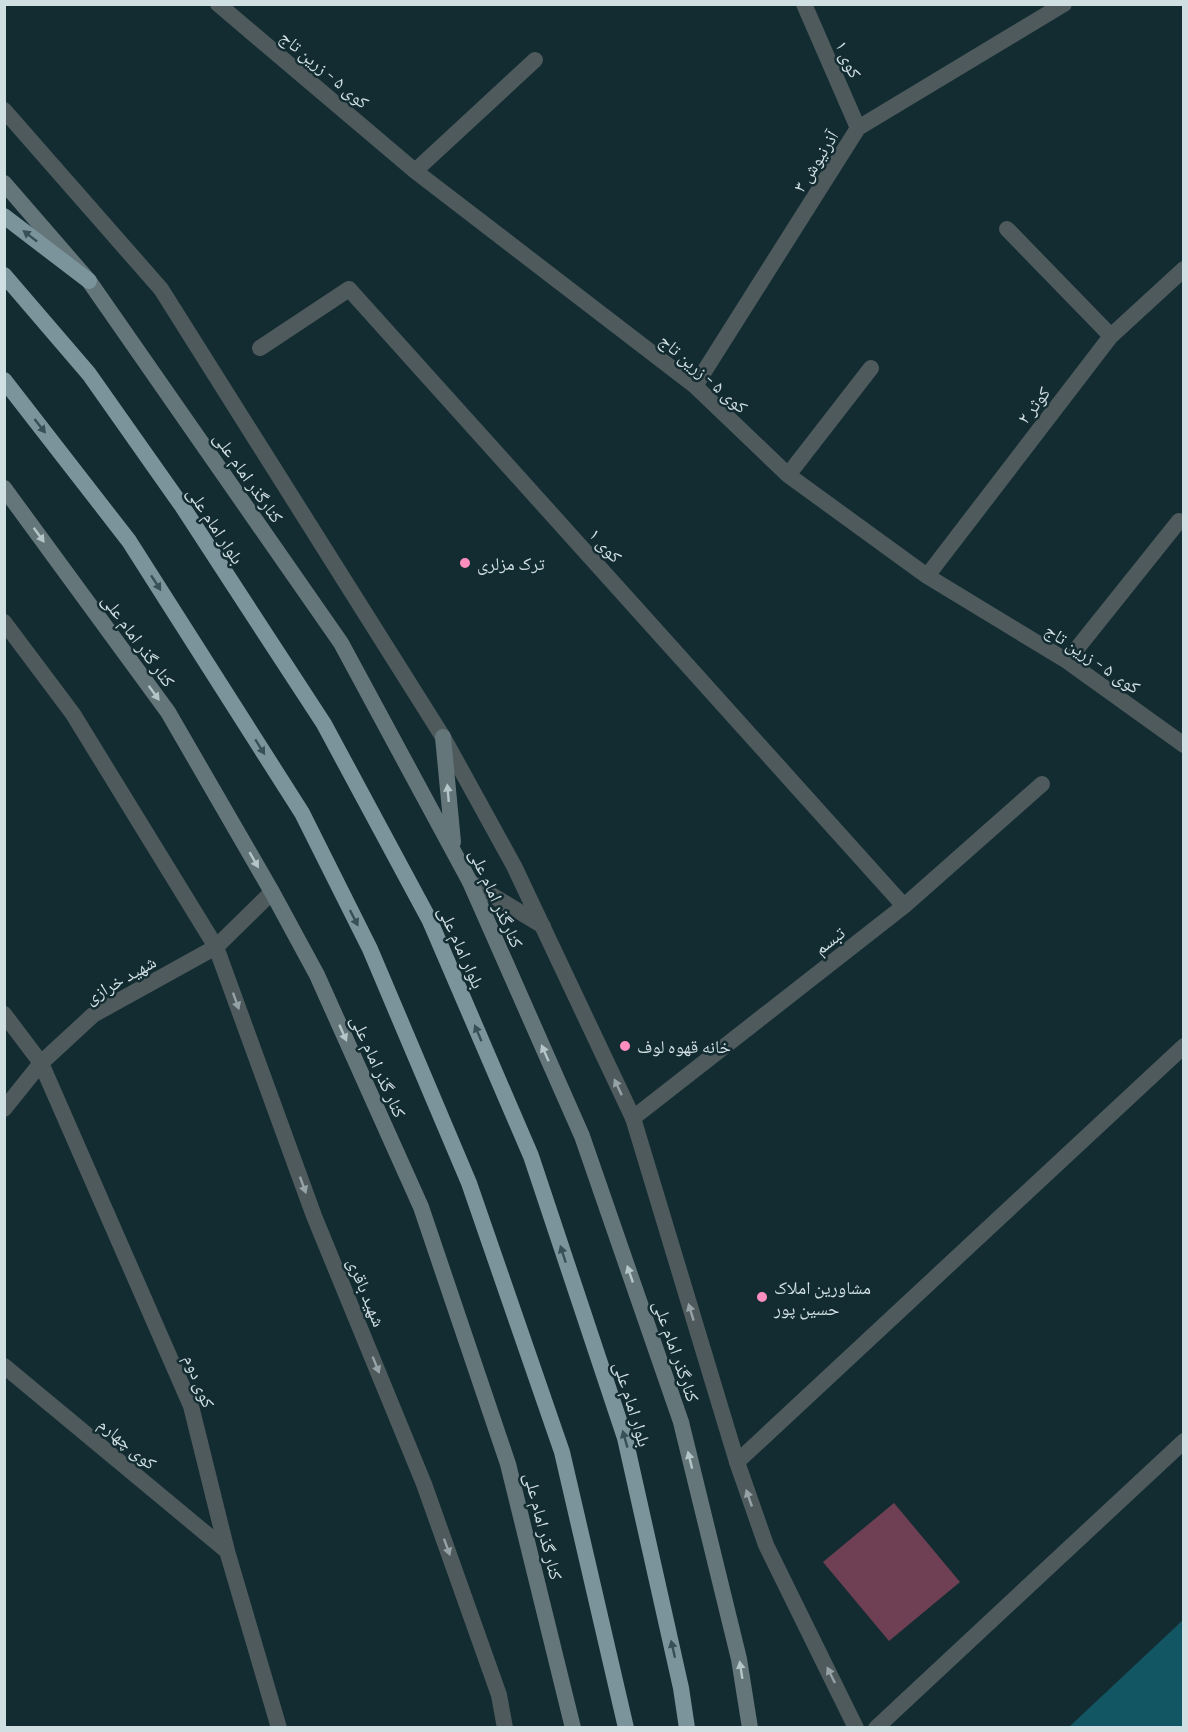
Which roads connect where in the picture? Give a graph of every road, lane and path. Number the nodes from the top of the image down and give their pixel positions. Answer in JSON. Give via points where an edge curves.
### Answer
{"nodes":[{"id":1,"x":218,"y":4,"type":"edge"},
{"id":2,"x":804,"y":4,"type":"edge"},
{"id":3,"x":1056,"y":7,"type":"edge"},
{"id":4,"x":535,"y":60,"type":"dead end"},
{"id":5,"x":4,"y":110,"type":"edge"},
{"id":6,"x":858,"y":128,"type":"junction"},
{"id":7,"x":414,"y":171,"type":"junction"},
{"id":8,"x":4,"y":183,"type":"edge"},
{"id":9,"x":4,"y":216,"type":"edge"},
{"id":10,"x":1007,"y":229,"type":"dead end"},
{"id":11,"x":1184,"y":269,"type":"edge"},
{"id":12,"x":4,"y":275,"type":"edge"},
{"id":13,"x":89,"y":281,"type":"junction"},
{"id":14,"x":1111,"y":336,"type":"junction"},
{"id":15,"x":260,"y":348,"type":"dead end"},
{"id":16,"x":871,"y":368,"type":"dead end"},
{"id":17,"x":4,"y":380,"type":"edge"},
{"id":18,"x":695,"y":386,"type":"junction"},
{"id":19,"x":788,"y":475,"type":"junction"},
{"id":20,"x":4,"y":488,"type":"edge"},
{"id":21,"x":1179,"y":520,"type":"dead end"},
{"id":22,"x":927,"y":576,"type":"junction"},
{"id":23,"x":4,"y":622,"type":"edge"},
{"id":24,"x":1067,"y":661,"type":"junction"},
{"id":25,"x":443,"y":737,"type":"junction"},
{"id":26,"x":1184,"y":745,"type":"edge"},
{"id":27,"x":1042,"y":783,"type":"dead end"},
{"id":28,"x":453,"y":848,"type":"junction"},
{"id":29,"x":470,"y":882,"type":"junction"},
{"id":30,"x":272,"y":892,"type":"junction"},
{"id":31,"x":904,"y":906,"type":"junction"},
{"id":32,"x":543,"y":927,"type":"junction"},
{"id":33,"x":216,"y":946,"type":"junction"},
{"id":34,"x":4,"y":1014,"type":"edge"},
{"id":35,"x":1184,"y":1046,"type":"edge"},
{"id":36,"x":41,"y":1063,"type":"junction"},
{"id":37,"x":4,"y":1109,"type":"edge"},
{"id":38,"x":633,"y":1118,"type":"junction"},
{"id":39,"x":4,"y":1366,"type":"edge"},
{"id":40,"x":1184,"y":1441,"type":"edge"},
{"id":41,"x":737,"y":1462,"type":"junction"},
{"id":42,"x":227,"y":1551,"type":"junction"},
{"id":43,"x":279,"y":1728,"type":"edge"},
{"id":44,"x":505,"y":1728,"type":"edge"},
{"id":45,"x":573,"y":1728,"type":"edge"},
{"id":46,"x":626,"y":1728,"type":"edge"},
{"id":47,"x":687,"y":1728,"type":"edge"},
{"id":48,"x":750,"y":1728,"type":"edge"},
{"id":49,"x":856,"y":1728,"type":"edge"},
{"id":50,"x":876,"y":1728,"type":"edge"}],
"edges":[{"from":1,"to":7,"type":"street","name":"کوی ۵ - زرین تاج"},
{"from":2,"to":6,"type":"street","name":"کوی ۱"},
{"from":3,"to":6,"type":"street","name":"آذرنیوش ۳"},
{"from":4,"to":7,"type":"street"},
{"from":5,"to":25,"type":"street","via":[[161,289]]},
{"from":6,"to":18,"type":"street","name":"آذرنیوش ۳"},
{"from":7,"to":18,"type":"street","name":"کوی ۵ - زرین تاج"},
{"from":8,"to":13,"type":"main road","name":"کنارگذر امام علی"},
{"from":13,"to":9,"type":"highway","one_way":true},
{"from":10,"to":14,"type":"street"},
{"from":11,"to":14,"type":"street","name":"کوثر ۲"},
{"from":47,"to":12,"type":"highway","name":"بلوار امام علی","one_way":true,"via":[[625,1438],[531,1155],[430,921],[324,724],[182,506],[89,374]]},
{"from":13,"to":28,"type":"main road","name":"کنارگذر امام علی","via":[[341,643]]},
{"from":14,"to":22,"type":"street","name":"کوثر ۲"},
{"from":15,"to":31,"type":"street","name":"کوی ۱","via":[[349,289]]},
{"from":16,"to":19,"type":"street"},
{"from":17,"to":46,"type":"highway","one_way":true,"via":[[129,540],[302,813],[370,949],[469,1183],[562,1452]]},
{"from":18,"to":19,"type":"street","name":"کوی ۵ - زرین تاج"},
{"from":19,"to":22,"type":"street","name":"کوی ۵ - زرین تاج"},
{"from":20,"to":30,"type":"main road","name":"کنار گذر امام علی","one_way":true,"via":[[168,712]]},
{"from":21,"to":24,"type":"street"},
{"from":22,"to":24,"type":"street","name":"کوی ۵ - زرین تاج"},
{"from":23,"to":33,"type":"street","name":"شهید باقری","via":[[73,714]]},
{"from":24,"to":26,"type":"street","name":"کوی ۵ - زرین تاج"},
{"from":28,"to":25,"type":"main road","one_way":true},
{"from":25,"to":32,"type":"street"},
{"from":27,"to":31,"type":"street","name":"تبسم"},
{"from":28,"to":29,"type":"main road","name":"کنارگذر امام علی"},
{"from":29,"to":32,"type":"street"},
{"from":48,"to":29,"type":"main road","name":"کنارگذر امام علی","one_way":true,"via":[[739,1659],[681,1422],[582,1136]]},
{"from":30,"to":33,"type":"street"},
{"from":30,"to":45,"type":"main road","name":"کنار گذر امام علی","one_way":true,"via":[[317,975],[421,1207],[508,1464]]},
{"from":31,"to":38,"type":"street","name":"تبسم"},
{"from":38,"to":32,"type":"street","one_way":true},
{"from":33,"to":36,"type":"street","name":"شهید خرازی","via":[[93,1015]]},
{"from":33,"to":44,"type":"street","name":"شهید باقری","one_way":true,"via":[[314,1216],[424,1484],[499,1695]]},
{"from":34,"to":36,"type":"street","name":"کوی دوم"},
{"from":35,"to":41,"type":"street"},
{"from":36,"to":37,"type":"street","name":"شهید خرازی"},
{"from":36,"to":42,"type":"street","name":"کوی دوم","via":[[191,1406]]},
{"from":41,"to":38,"type":"street","one_way":true},
{"from":39,"to":42,"type":"street","name":"کوی چهارم"},
{"from":40,"to":50,"type":"street"},
{"from":49,"to":41,"type":"street","one_way":true,"via":[[766,1545]]},
{"from":42,"to":43,"type":"street","name":"کوی دوم"}]}
